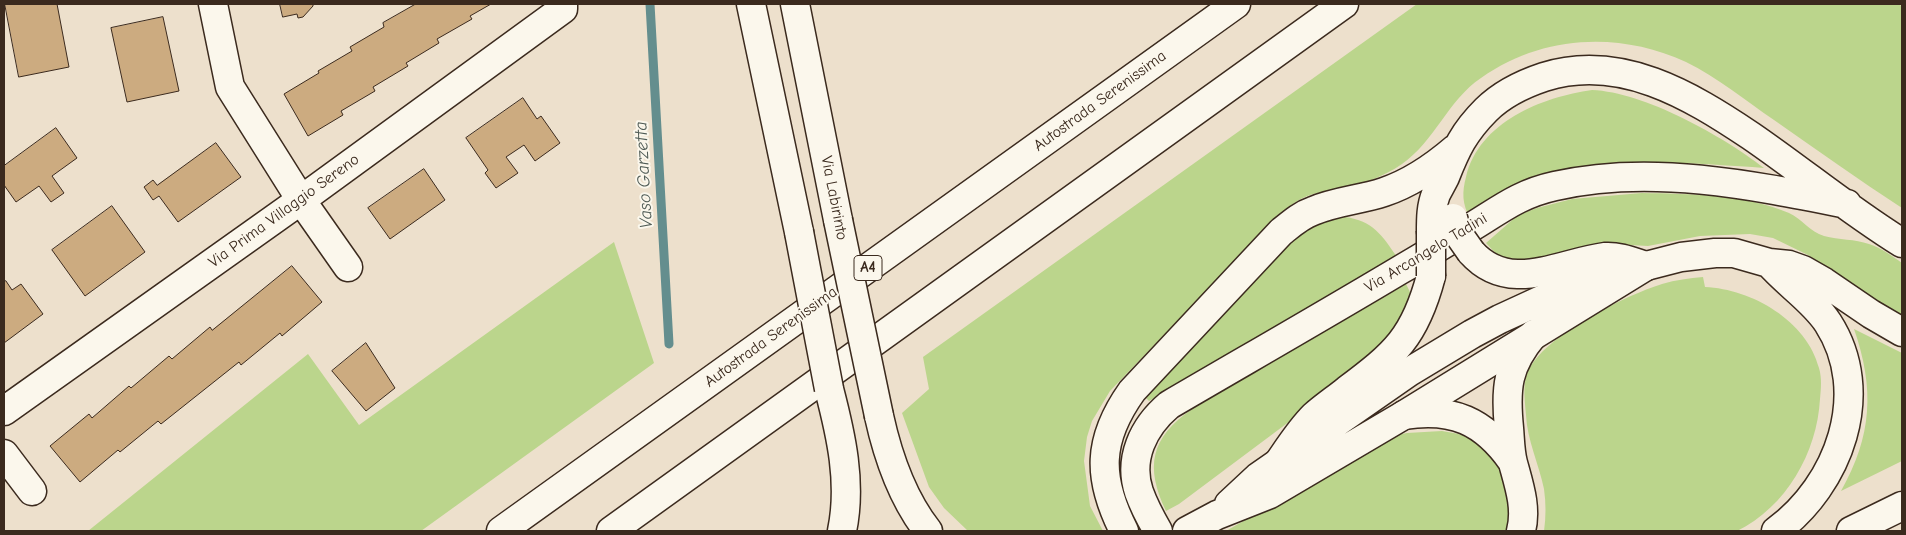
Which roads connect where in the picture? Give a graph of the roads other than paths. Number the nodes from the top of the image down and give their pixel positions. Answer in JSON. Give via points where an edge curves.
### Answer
{"nodes":[{"id":1,"x":213,"y":4,"type":"edge"},
{"id":2,"x":751,"y":4,"type":"edge"},
{"id":3,"x":795,"y":4,"type":"edge"},
{"id":4,"x":1236,"y":4,"type":"edge"},
{"id":5,"x":1344,"y":4,"type":"edge"},
{"id":6,"x":563,"y":6,"type":"edge"},
{"id":7,"x":1456,"y":148,"type":"junction"},
{"id":8,"x":301,"y":200,"type":"junction"},
{"id":9,"x":1847,"y":204,"type":"junction"},
{"id":10,"x":1442,"y":225,"type":"junction"},
{"id":11,"x":1902,"y":243,"type":"edge"},
{"id":12,"x":1770,"y":263,"type":"junction"},
{"id":13,"x":1646,"y":266,"type":"junction"},
{"id":14,"x":348,"y":267,"type":"dead end"},
{"id":15,"x":1902,"y":332,"type":"edge"},
{"id":16,"x":1534,"y":334,"type":"junction"},
{"id":17,"x":4,"y":411,"type":"edge"},
{"id":18,"x":1404,"y":414,"type":"junction"},
{"id":19,"x":4,"y":454,"type":"edge"},
{"id":20,"x":1512,"y":461,"type":"junction"},
{"id":21,"x":1277,"y":464,"type":"junction"},
{"id":22,"x":32,"y":491,"type":"dead end"},
{"id":23,"x":1902,"y":506,"type":"edge"},
{"id":24,"x":1217,"y":515,"type":"junction"},
{"id":25,"x":1190,"y":530,"type":"edge"},
{"id":26,"x":501,"y":531,"type":"edge"},
{"id":27,"x":611,"y":531,"type":"edge"},
{"id":28,"x":842,"y":531,"type":"edge"},
{"id":29,"x":928,"y":531,"type":"edge"},
{"id":30,"x":1124,"y":531,"type":"edge"},
{"id":31,"x":1158,"y":531,"type":"edge"},
{"id":32,"x":1522,"y":531,"type":"edge"},
{"id":33,"x":1776,"y":531,"type":"edge"},
{"id":34,"x":1850,"y":531,"type":"edge"}],
"edges":[{"from":1,"to":8,"type":"main road","via":[[230,87]]},
{"from":2,"to":28,"type":"main road","bridge":true,"via":[[840,433],[846,478]]},
{"from":3,"to":29,"type":"main road","name":"Via Labirinto","bridge":true,"via":[[885,443],[906,495]]},
{"from":4,"to":26,"type":"main road","name":"Autostrada Serenissima","number":"A4"},
{"from":5,"to":27,"type":"main road"},
{"from":6,"to":8,"type":"main road","name":"Via Prima Villaggio Sereno"},
{"from":7,"to":9,"type":"main road","name":"Via Arcangelo Tadini","via":[[1489,107],[1532,80],[1566,71],[1618,72],[1655,81],[1704,105]]},
{"from":7,"to":10,"type":"main road","name":"Via Arcangelo Tadini","via":[[1444,179],[1452,204]]},
{"from":7,"to":30,"type":"main road","name":"Via Arcangelo Tadini","via":[[1440,162],[1403,184],[1329,205],[1295,220],[1132,391],[1112,423],[1104,459],[1108,496]]},
{"from":8,"to":14,"type":"main road"},
{"from":8,"to":17,"type":"main road","name":"Via Prima Villaggio Sereno"},
{"from":9,"to":11,"type":"main road","name":"Via Arcangelo Tadini"},
{"from":9,"to":31,"type":"main road","name":"Via Arcangelo Tadini","via":[[1715,181],[1644,178],[1586,180],[1524,195],[1169,405],[1156,416],[1140,444],[1136,476],[1139,492]]},
{"from":10,"to":13,"type":"main road","bridge":true,"via":[[1457,232],[1471,252],[1487,266],[1502,272],[1532,274],[1606,257]]},
{"from":10,"to":21,"type":"main road","bridge":true,"via":[[1431,276],[1408,336],[1378,367],[1302,427]]},
{"from":12,"to":13,"type":"main road","via":[[1734,253],[1715,253]]},
{"from":12,"to":15,"type":"main road","via":[[1803,270]]},
{"from":12,"to":33,"type":"main road","via":[[1814,306],[1837,339],[1844,359],[1849,399],[1842,439],[1827,476],[1803,508]]},
{"from":13,"to":16,"type":"main road"},
{"from":13,"to":21,"type":"main road","via":[[1587,279],[1493,322],[1409,372]]},
{"from":16,"to":18,"type":"main road"},
{"from":16,"to":20,"type":"main road","via":[[1513,364],[1508,382],[1506,400]]},
{"from":18,"to":20,"type":"main road","via":[[1440,412],[1474,423],[1489,433]]},
{"from":18,"to":24,"type":"main road","via":[[1270,494]]},
{"from":19,"to":22,"type":"main road"},
{"from":20,"to":32,"type":"main road","via":[[1523,504]]},
{"from":21,"to":24,"type":"main road"},
{"from":23,"to":34,"type":"main road"},
{"from":24,"to":25,"type":"main road"}]}
